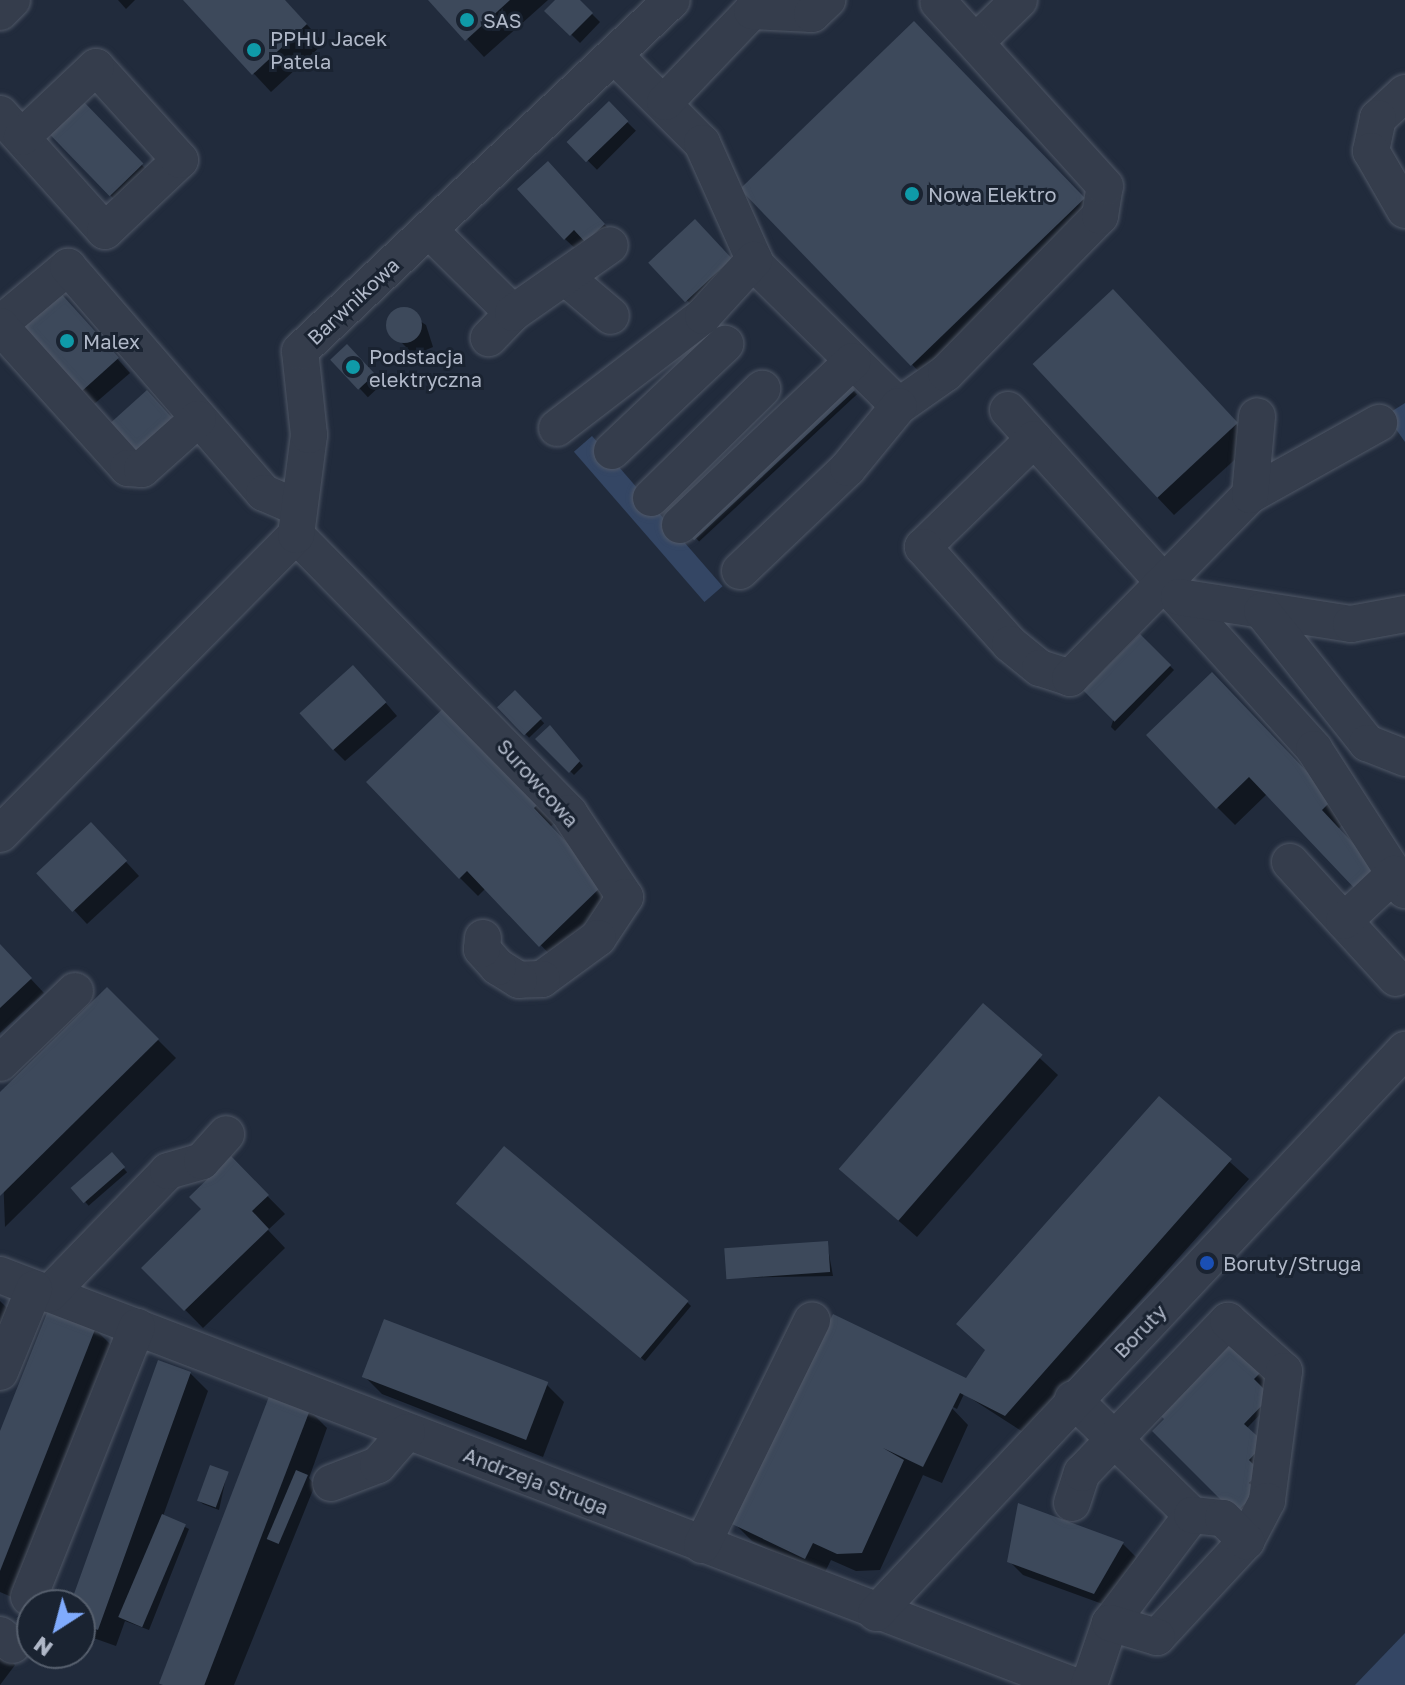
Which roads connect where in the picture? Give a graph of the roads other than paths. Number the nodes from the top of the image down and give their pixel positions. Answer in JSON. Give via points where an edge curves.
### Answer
{"nodes":[{"id":1,"x":12,"y":0,"type":"edge"},
{"id":2,"x":672,"y":0,"type":"edge"},
{"id":3,"x":827,"y":0,"type":"edge"},
{"id":4,"x":1019,"y":0,"type":"edge"},
{"id":5,"x":938,"y":2,"type":"dead end"},
{"id":6,"x":0,"y":12,"type":"edge"},
{"id":7,"x":976,"y":42,"type":"junction"},
{"id":8,"x":614,"y":55,"type":"junction"},
{"id":9,"x":1405,"y":93,"type":"edge"},
{"id":10,"x":665,"y":102,"type":"junction"},
{"id":11,"x":11,"y":125,"type":"edge"},
{"id":12,"x":1405,"y":210,"type":"edge"},
{"id":13,"x":429,"y":230,"type":"junction"},
{"id":14,"x":610,"y":245,"type":"dead end"},
{"id":15,"x":754,"y":260,"type":"junction"},
{"id":16,"x":565,"y":277,"type":"junction"},
{"id":17,"x":611,"y":316,"type":"dead end"},
{"id":18,"x":0,"y":325,"type":"edge"},
{"id":19,"x":853,"y":361,"type":"junction"},
{"id":20,"x":638,"y":366,"type":"junction"},
{"id":21,"x":751,"y":374,"type":"junction"},
{"id":22,"x":669,"y":397,"type":"junction"},
{"id":23,"x":899,"y":406,"type":"junction"},
{"id":24,"x":1008,"y":410,"type":"dead end"},
{"id":25,"x":1257,"y":416,"type":"dead end"},
{"id":26,"x":198,"y":419,"type":"junction"},
{"id":27,"x":1379,"y":423,"type":"dead end"},
{"id":28,"x":557,"y":428,"type":"dead end"},
{"id":29,"x":1034,"y":439,"type":"junction"},
{"id":30,"x":612,"y":451,"type":"dead end"},
{"id":31,"x":689,"y":460,"type":"junction"},
{"id":32,"x":1250,"y":495,"type":"junction"},
{"id":33,"x":660,"y":503,"type":"junction"},
{"id":34,"x":297,"y":521,"type":"junction"},
{"id":35,"x":740,"y":571,"type":"dead end"},
{"id":36,"x":1173,"y":590,"type":"junction"},
{"id":37,"x":1262,"y":611,"type":"junction"},
{"id":38,"x":1405,"y":614,"type":"edge"},
{"id":39,"x":1405,"y":758,"type":"edge"},
{"id":40,"x":0,"y":834,"type":"edge"},
{"id":41,"x":1290,"y":862,"type":"dead end"},
{"id":42,"x":1400,"y":882,"type":"edge"},
{"id":43,"x":1344,"y":921,"type":"junction"},
{"id":44,"x":483,"y":938,"type":"dead end"},
{"id":45,"x":1396,"y":978,"type":"dead end"},
{"id":46,"x":75,"y":991,"type":"dead end"},
{"id":47,"x":0,"y":1063,"type":"edge"},
{"id":48,"x":1400,"y":1066,"type":"edge"},
{"id":49,"x":226,"y":1134,"type":"dead end"},
{"id":50,"x":0,"y":1275,"type":"edge"},
{"id":51,"x":41,"y":1291,"type":"junction"},
{"id":52,"x":812,"y":1320,"type":"dead end"},
{"id":53,"x":137,"y":1327,"type":"junction"},
{"id":54,"x":0,"y":1372,"type":"edge"},
{"id":55,"x":1073,"y":1399,"type":"junction"},
{"id":56,"x":407,"y":1432,"type":"junction"},
{"id":57,"x":1114,"y":1438,"type":"junction"},
{"id":58,"x":331,"y":1483,"type":"dead end"},
{"id":59,"x":1072,"y":1503,"type":"dead end"},
{"id":60,"x":1192,"y":1515,"type":"junction"},
{"id":61,"x":1246,"y":1541,"type":"junction"},
{"id":62,"x":702,"y":1545,"type":"junction"},
{"id":63,"x":32,"y":1589,"type":"edge"},
{"id":64,"x":876,"y":1613,"type":"junction"},
{"id":65,"x":1110,"y":1623,"type":"junction"},
{"id":66,"x":1072,"y":1685,"type":"edge"},
{"id":67,"x":1089,"y":1685,"type":"edge"}],
"edges":[{"from":1,"to":6,"type":"street"},
{"from":2,"to":8,"type":"street","name":"Barwnikowa"},
{"from":3,"to":10,"type":"street","via":[[812,14],[752,11]]},
{"from":4,"to":7,"type":"street"},
{"from":5,"to":7,"type":"street"},
{"from":7,"to":23,"type":"street","via":[[1084,156],[1105,186],[1100,216],[946,373]]},
{"from":8,"to":10,"type":"street"},
{"from":8,"to":13,"type":"street","name":"Barwnikowa"},
{"from":9,"to":12,"type":"street","via":[[1378,118],[1371,151]]},
{"from":10,"to":15,"type":"street","via":[[702,143]]},
{"from":11,"to":11,"type":"street","via":[[96,67],[180,160],[105,231]]},
{"from":13,"to":16,"type":"street","via":[[501,326]]},
{"from":13,"to":34,"type":"street","name":"Barwnikowa","via":[[300,351],[309,435]]},
{"from":14,"to":16,"type":"street"},
{"from":15,"to":19,"type":"street"},
{"from":15,"to":21,"type":"street"},
{"from":16,"to":17,"type":"street"},
{"from":18,"to":26,"type":"street","via":[[128,468],[142,469]]},
{"from":18,"to":26,"type":"street","via":[[68,267]]},
{"from":19,"to":21,"type":"street"},
{"from":19,"to":23,"type":"street"},
{"from":20,"to":21,"type":"street"},
{"from":20,"to":22,"type":"street"},
{"from":20,"to":28,"type":"street"},
{"from":21,"to":22,"type":"street"},
{"from":21,"to":31,"type":"street"},
{"from":21,"to":31,"type":"street"},
{"from":21,"to":33,"type":"street"},
{"from":22,"to":30,"type":"street"},
{"from":23,"to":35,"type":"street","via":[[848,468]]},
{"from":24,"to":29,"type":"street"},
{"from":25,"to":32,"type":"street"},
{"from":26,"to":34,"type":"street","via":[[264,493]]},
{"from":27,"to":32,"type":"street"},
{"from":29,"to":36,"type":"street"},
{"from":29,"to":36,"type":"street","via":[[923,547],[975,607],[1040,668],[1070,678]]},
{"from":31,"to":33,"type":"street"},
{"from":31,"to":33,"type":"street"},
{"from":32,"to":36,"type":"street"},
{"from":34,"to":40,"type":"street"},
{"from":34,"to":44,"type":"street","name":"Surowcowa","via":[[569,813],[625,897],[598,938],[542,979],[519,980],[498,967],[482,949]]},
{"from":36,"to":37,"type":"street"},
{"from":36,"to":42,"type":"street","via":[[1314,749]]},
{"from":37,"to":38,"type":"street","via":[[1351,624]]},
{"from":37,"to":39,"type":"street","via":[[1367,743]]},
{"from":41,"to":43,"type":"street"},
{"from":42,"to":43,"type":"street"},
{"from":43,"to":45,"type":"street"},
{"from":46,"to":47,"type":"street"},
{"from":48,"to":55,"type":"street","name":"Boruty"},
{"from":49,"to":51,"type":"street","via":[[202,1161],[168,1171]]},
{"from":50,"to":51,"type":"street","name":"Andrzeja Struga"},
{"from":51,"to":53,"type":"street","name":"Andrzeja Struga"},
{"from":51,"to":54,"type":"street"},
{"from":52,"to":62,"type":"street"},
{"from":53,"to":56,"type":"street","name":"Andrzeja Struga"},
{"from":53,"to":63,"type":"street"},
{"from":55,"to":57,"type":"street"},
{"from":55,"to":64,"type":"street","name":"Boruty"},
{"from":56,"to":58,"type":"street","via":[[378,1465]]},
{"from":56,"to":62,"type":"street","name":"Andrzeja Struga"},
{"from":57,"to":59,"type":"street","via":[[1082,1473]]},
{"from":57,"to":60,"type":"street"},
{"from":57,"to":61,"type":"street","via":[[1228,1321],[1236,1323],[1284,1371],[1267,1501]]},
{"from":60,"to":61,"type":"street","via":[[1223,1518]]},
{"from":60,"to":65,"type":"street"},
{"from":61,"to":65,"type":"street","via":[[1157,1637]]},
{"from":62,"to":64,"type":"street","name":"Andrzeja Struga"},
{"from":64,"to":66,"type":"street","name":"Andrzeja Struga"},
{"from":65,"to":67,"type":"street"}]}
